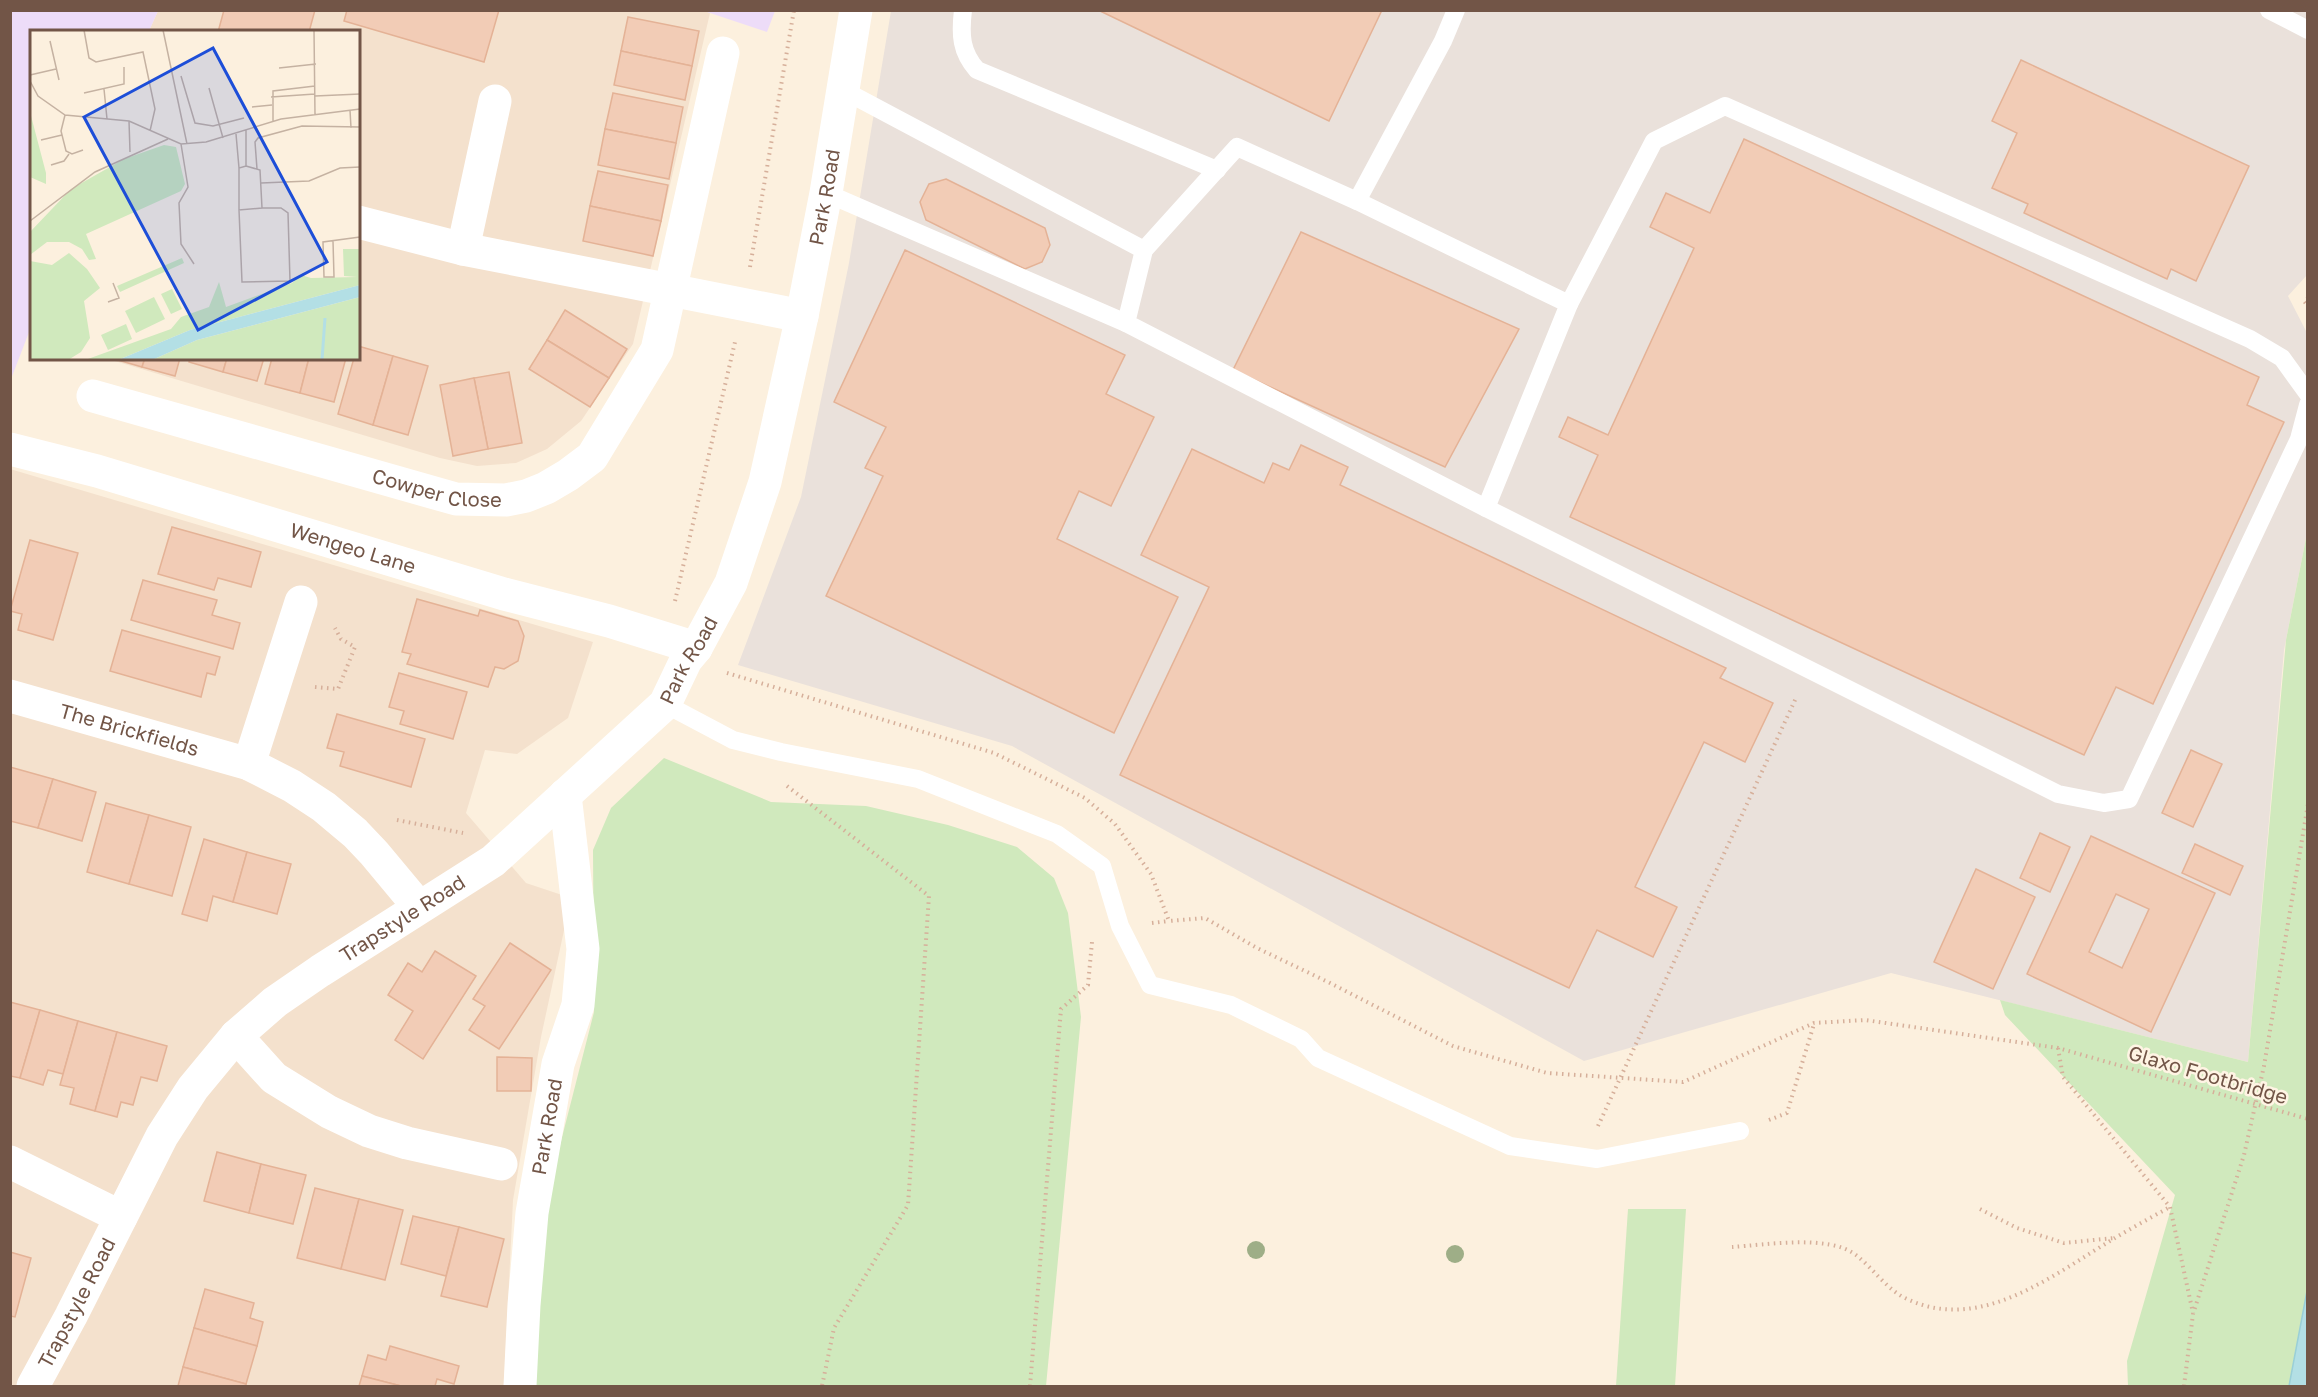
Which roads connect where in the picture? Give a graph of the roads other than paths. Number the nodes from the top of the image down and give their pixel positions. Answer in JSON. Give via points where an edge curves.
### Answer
{"nodes":[{"id":1,"x":856,"y":10,"type":"edge"},
{"id":2,"x":963,"y":10,"type":"edge"},
{"id":3,"x":1456,"y":10,"type":"edge"},
{"id":4,"x":2269,"y":10,"type":"edge"},
{"id":5,"x":2307,"y":30,"type":"edge"},
{"id":6,"x":723,"y":53,"type":"dead end"},
{"id":7,"x":843,"y":90,"type":"junction"},
{"id":8,"x":495,"y":100,"type":"dead end"},
{"id":9,"x":1217,"y":170,"type":"junction"},
{"id":10,"x":826,"y":193,"type":"junction"},
{"id":11,"x":1357,"y":201,"type":"junction"},
{"id":12,"x":360,"y":223,"type":"edge"},
{"id":13,"x":463,"y":249,"type":"junction"},
{"id":14,"x":1144,"y":250,"type":"junction"},
{"id":15,"x":670,"y":288,"type":"junction"},
{"id":16,"x":1569,"y":304,"type":"junction"},
{"id":17,"x":802,"y":316,"type":"junction"},
{"id":18,"x":1126,"y":323,"type":"junction"},
{"id":19,"x":2307,"y":394,"type":"edge"},
{"id":20,"x":93,"y":396,"type":"dead end"},
{"id":21,"x":2307,"y":405,"type":"edge"},
{"id":22,"x":10,"y":449,"type":"edge"},
{"id":23,"x":1486,"y":508,"type":"junction"},
{"id":24,"x":301,"y":602,"type":"dead end"},
{"id":25,"x":691,"y":654,"type":"junction"},
{"id":26,"x":10,"y":696,"type":"edge"},
{"id":27,"x":665,"y":704,"type":"junction"},
{"id":28,"x":249,"y":764,"type":"junction"},
{"id":29,"x":565,"y":795,"type":"junction"},
{"id":30,"x":418,"y":907,"type":"junction"},
{"id":31,"x":236,"y":1036,"type":"junction"},
{"id":32,"x":1740,"y":1131,"type":"road end"},
{"id":33,"x":10,"y":1162,"type":"edge"},
{"id":34,"x":501,"y":1164,"type":"dead end"},
{"id":35,"x":121,"y":1217,"type":"junction"},
{"id":36,"x":33,"y":1386,"type":"edge"},
{"id":37,"x":520,"y":1386,"type":"edge"}],
"edges":[{"from":1,"to":7,"type":"street","name":"Park Road"},
{"from":2,"to":9,"type":"lane","via":[[963,44],[967,58],[977,70]]},
{"from":3,"to":11,"type":"lane"},
{"from":4,"to":5,"type":"lane"},
{"from":6,"to":15,"type":"street","name":"Cowper Close"},
{"from":7,"to":10,"type":"street","name":"Park Road"},
{"from":7,"to":14,"type":"lane"},
{"from":8,"to":13,"type":"street"},
{"from":9,"to":11,"type":"lane","via":[[1237,147]]},
{"from":9,"to":14,"type":"lane"},
{"from":10,"to":17,"type":"street","name":"Park Road"},
{"from":10,"to":18,"type":"lane"},
{"from":11,"to":16,"type":"lane"},
{"from":12,"to":13,"type":"street"},
{"from":13,"to":15,"type":"street"},
{"from":14,"to":18,"type":"lane"},
{"from":15,"to":17,"type":"street"},
{"from":15,"to":20,"type":"street","name":"Cowper Close","via":[[657,350],[592,457],[546,488],[506,500],[456,499]]},
{"from":16,"to":19,"type":"lane","via":[[1654,141],[1725,106],[2250,339],[2282,358]]},
{"from":16,"to":23,"type":"lane"},
{"from":17,"to":25,"type":"street","name":"Park Road","via":[[765,483],[731,583]]},
{"from":18,"to":23,"type":"lane"},
{"from":21,"to":23,"type":"lane","via":[[2299,439],[2130,799],[2104,803],[2058,794]]},
{"from":22,"to":25,"type":"street","name":"Wengeo Lane","via":[[97,471],[504,594],[609,621]]},
{"from":24,"to":28,"type":"street"},
{"from":25,"to":27,"type":"street","name":"Park Road"},
{"from":26,"to":28,"type":"street","name":"The Brickfields"},
{"from":27,"to":29,"type":"street","name":"Park Road"},
{"from":27,"to":32,"type":"lane","via":[[733,740],[918,779],[1057,834],[1102,866],[1120,926],[1150,985],[1232,1005],[1301,1040],[1318,1058],[1510,1146],[1597,1159]]},
{"from":28,"to":30,"type":"street","name":"The Brickfields","via":[[292,786],[355,833]]},
{"from":29,"to":30,"type":"street","name":"Trapstyle Road","via":[[493,861]]},
{"from":29,"to":37,"type":"street","name":"Park Road","via":[[582,939],[581,971],[578,1005],[558,1064],[532,1213]]},
{"from":30,"to":31,"type":"street","name":"Trapstyle Road","via":[[275,1002]]},
{"from":31,"to":34,"type":"street","via":[[274,1078],[369,1131]]},
{"from":31,"to":35,"type":"street","name":"Trapstyle Road","via":[[193,1088],[162,1136]]},
{"from":33,"to":35,"type":"street","name":"Trapstyle Road"},
{"from":35,"to":36,"type":"street","name":"Trapstyle Road"}]}
